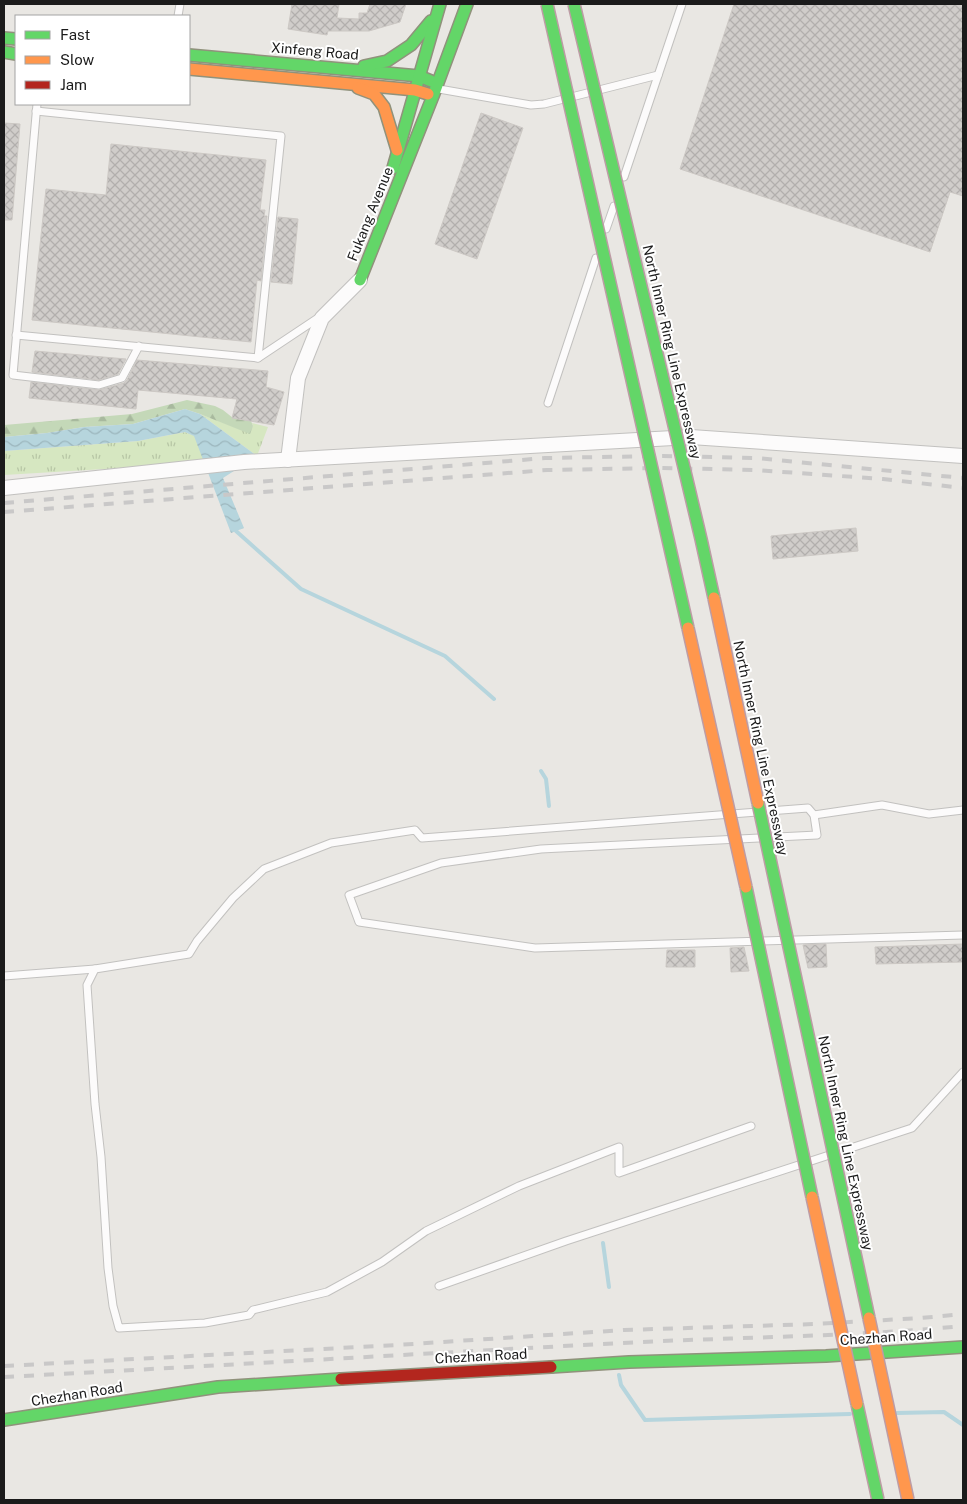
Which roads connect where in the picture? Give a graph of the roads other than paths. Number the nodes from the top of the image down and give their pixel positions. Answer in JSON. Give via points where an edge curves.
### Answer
{"nodes":[{"id":1,"x":467,"y":4,"type":"edge"},
{"id":2,"x":547,"y":4,"type":"edge"},
{"id":3,"x":574,"y":4,"type":"edge"},
{"id":4,"x":682,"y":4,"type":"edge"},
{"id":5,"x":438,"y":9,"type":"edge"},
{"id":6,"x":190,"y":55,"type":"edge"},
{"id":7,"x":190,"y":69,"type":"edge"},
{"id":8,"x":349,"y":70,"type":"junction"},
{"id":9,"x":658,"y":75,"type":"junction"},
{"id":10,"x":418,"y":76,"type":"junction"},
{"id":11,"x":349,"y":84,"type":"junction"},
{"id":12,"x":436,"y":89,"type":"junction"},
{"id":13,"x":415,"y":90,"type":"junction"},
{"id":14,"x":36,"y":107,"type":"edge"},
{"id":15,"x":398,"y":150,"type":"junction"},
{"id":16,"x":360,"y":280,"type":"junction"},
{"id":17,"x":328,"y":311,"type":"junction"},
{"id":18,"x":16,"y":335,"type":"junction"},
{"id":19,"x":139,"y":346,"type":"junction"},
{"id":20,"x":258,"y":358,"type":"junction"},
{"id":21,"x":548,"y":403,"type":"dead end"},
{"id":22,"x":963,"y":456,"type":"edge"},
{"id":23,"x":288,"y":460,"type":"junction"},
{"id":24,"x":4,"y":488,"type":"edge"},
{"id":25,"x":963,"y":810,"type":"edge"},
{"id":26,"x":814,"y":815,"type":"junction"},
{"id":27,"x":963,"y":935,"type":"edge"},
{"id":28,"x":95,"y":969,"type":"junction"},
{"id":29,"x":4,"y":976,"type":"edge"},
{"id":30,"x":963,"y":1072,"type":"edge"},
{"id":31,"x":751,"y":1126,"type":"dead end"},
{"id":32,"x":439,"y":1286,"type":"dead end"},
{"id":33,"x":963,"y":1347,"type":"edge"},
{"id":34,"x":4,"y":1420,"type":"edge"},
{"id":35,"x":878,"y":1500,"type":"edge"},
{"id":36,"x":908,"y":1500,"type":"edge"}],
"edges":[{"from":1,"to":12,"type":"main road","name":"Fukang Avenue"},
{"from":2,"to":35,"type":"main road","bridge":true,"via":[[721,773]]},
{"from":3,"to":36,"type":"main road","name":"North Inner Ring Line Expressway","bridge":true,"via":[[701,539]]},
{"from":4,"to":9,"type":"lane"},
{"from":5,"to":8,"type":"main road","via":[[411,46],[387,61]]},
{"from":5,"to":10,"type":"main road","name":"Fukang Avenue"},
{"from":6,"to":8,"type":"main road","name":"Xinfeng Road"},
{"from":7,"to":11,"type":"main road"},
{"from":8,"to":10,"type":"main road","name":"Xinfeng Road"},
{"from":9,"to":12,"type":"lane","via":[[531,105]]},
{"from":9,"to":21,"type":"lane"},
{"from":10,"to":12,"type":"main road","name":"Xinfeng Road"},
{"from":10,"to":13,"type":"main road","name":"Fukang Avenue"},
{"from":11,"to":13,"type":"main road"},
{"from":11,"to":15,"type":"main road","via":[[374,94],[384,107]]},
{"from":12,"to":13,"type":"main road"},
{"from":12,"to":16,"type":"main road","name":"Fukang Avenue"},
{"from":13,"to":15,"type":"main road","name":"Fukang Avenue"},
{"from":14,"to":18,"type":"lane"},
{"from":14,"to":20,"type":"lane","via":[[280,136]]},
{"from":15,"to":16,"type":"main road","name":"Fukang Avenue"},
{"from":16,"to":17,"type":"street"},
{"from":17,"to":20,"type":"lane"},
{"from":17,"to":23,"type":"street","via":[[322,318],[298,378]]},
{"from":18,"to":19,"type":"lane"},
{"from":18,"to":19,"type":"lane","via":[[13,375],[99,385],[122,378]]},
{"from":19,"to":20,"type":"lane"},
{"from":22,"to":23,"type":"street","via":[[691,437]]},
{"from":23,"to":24,"type":"street"},
{"from":25,"to":26,"type":"lane","via":[[929,814],[882,805]]},
{"from":26,"to":27,"type":"lane","via":[[817,835],[541,849],[441,863],[349,894],[358,922],[535,948]]},
{"from":26,"to":28,"type":"lane","via":[[808,808],[422,838],[415,830],[331,843],[264,869],[233,898],[189,954]]},
{"from":28,"to":29,"type":"lane"},
{"from":28,"to":31,"type":"lane","via":[[87,985],[87,996],[108,1268],[119,1328],[205,1324],[327,1292],[382,1262],[426,1232],[519,1186],[619,1147],[619,1173]]},
{"from":30,"to":32,"type":"lane","via":[[912,1128]]},
{"from":33,"to":34,"type":"main road","name":"Chezhan Road","via":[[826,1356],[629,1362],[218,1387]]}]}
